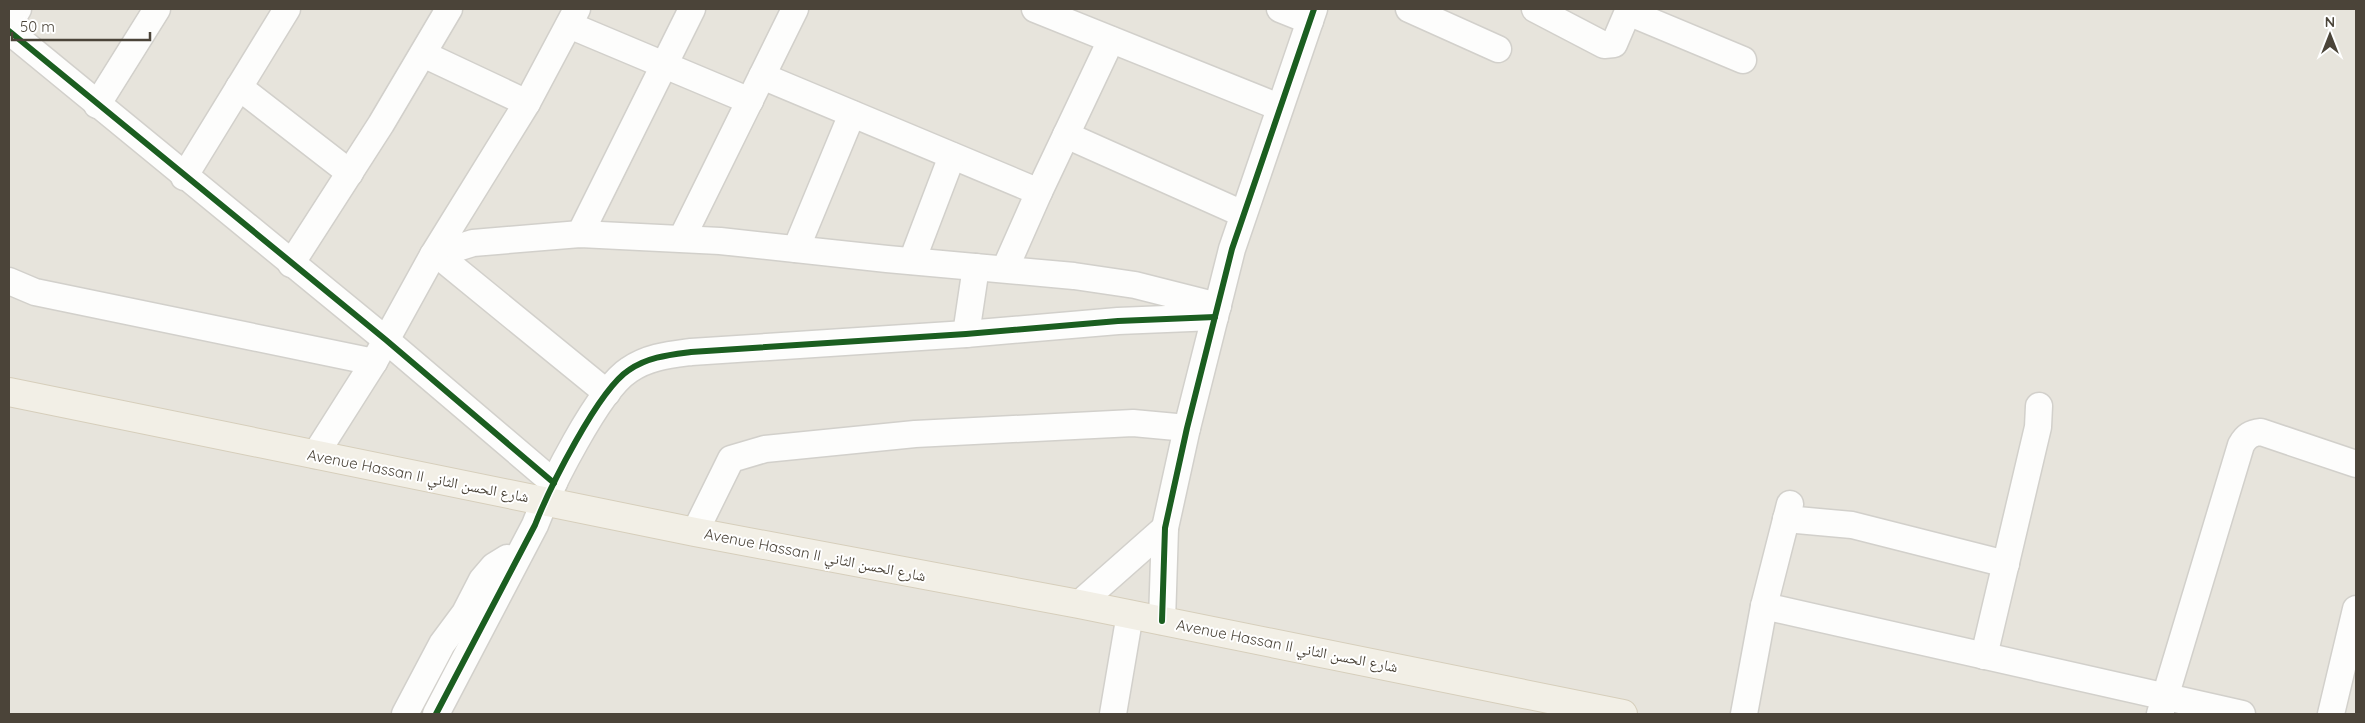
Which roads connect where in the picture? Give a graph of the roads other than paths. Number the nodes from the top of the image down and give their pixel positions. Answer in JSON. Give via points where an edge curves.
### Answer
{"nodes":[{"id":1,"x":18,"y":9,"type":"edge"},
{"id":2,"x":157,"y":9,"type":"edge"},
{"id":3,"x":287,"y":9,"type":"edge"},
{"id":4,"x":692,"y":9,"type":"edge"},
{"id":5,"x":795,"y":9,"type":"edge"},
{"id":6,"x":1035,"y":9,"type":"edge"},
{"id":7,"x":1280,"y":9,"type":"edge"},
{"id":8,"x":1408,"y":9,"type":"edge"},
{"id":9,"x":1535,"y":9,"type":"edge"},
{"id":10,"x":443,"y":10,"type":"edge"},
{"id":11,"x":1629,"y":10,"type":"edge"},
{"id":12,"x":1312,"y":15,"type":"edge"},
{"id":13,"x":1073,"y":16,"type":"edge"},
{"id":14,"x":573,"y":17,"type":"edge"},
{"id":15,"x":9,"y":24,"type":"edge"},
{"id":16,"x":9,"y":30,"type":"edge"},
{"id":17,"x":1111,"y":40,"type":"junction"},
{"id":18,"x":1498,"y":49,"type":"dead end"},
{"id":19,"x":423,"y":54,"type":"junction"},
{"id":20,"x":1742,"y":60,"type":"dead end"},
{"id":21,"x":664,"y":66,"type":"junction"},
{"id":22,"x":762,"y":76,"type":"junction"},
{"id":23,"x":239,"y":88,"type":"junction"},
{"id":24,"x":750,"y":101,"type":"junction"},
{"id":25,"x":527,"y":103,"type":"junction"},
{"id":26,"x":97,"y":105,"type":"junction"},
{"id":27,"x":1279,"y":107,"type":"junction"},
{"id":28,"x":852,"y":114,"type":"junction"},
{"id":29,"x":1066,"y":136,"type":"junction"},
{"id":30,"x":952,"y":156,"type":"junction"},
{"id":31,"x":350,"y":173,"type":"junction"},
{"id":32,"x":184,"y":177,"type":"junction"},
{"id":33,"x":1039,"y":192,"type":"junction"},
{"id":34,"x":1243,"y":214,"type":"junction"},
{"id":35,"x":580,"y":234,"type":"junction"},
{"id":36,"x":682,"y":238,"type":"junction"},
{"id":37,"x":796,"y":249,"type":"junction"},
{"id":38,"x":438,"y":258,"type":"junction"},
{"id":39,"x":912,"y":261,"type":"junction"},
{"id":40,"x":292,"y":264,"type":"junction"},
{"id":41,"x":976,"y":267,"type":"junction"},
{"id":42,"x":1005,"y":269,"type":"junction"},
{"id":43,"x":9,"y":281,"type":"edge"},
{"id":44,"x":1216,"y":312,"type":"junction"},
{"id":45,"x":966,"y":334,"type":"junction"},
{"id":46,"x":380,"y":351,"type":"junction"},
{"id":47,"x":9,"y":392,"type":"edge"},
{"id":48,"x":607,"y":392,"type":"junction"},
{"id":49,"x":2040,"y":406,"type":"dead end"},
{"id":50,"x":1186,"y":428,"type":"junction"},
{"id":51,"x":315,"y":456,"type":"junction"},
{"id":52,"x":2356,"y":464,"type":"edge"},
{"id":53,"x":549,"y":492,"type":"junction"},
{"id":54,"x":1166,"y":528,"type":"junction"},
{"id":55,"x":533,"y":529,"type":"junction"},
{"id":56,"x":695,"y":532,"type":"junction"},
{"id":57,"x":507,"y":558,"type":"junction"},
{"id":58,"x":2006,"y":564,"type":"junction"},
{"id":59,"x":1079,"y":604,"type":"junction"},
{"id":60,"x":1764,"y":606,"type":"junction"},
{"id":61,"x":2356,"y":609,"type":"edge"},
{"id":62,"x":1130,"y":614,"type":"junction"},
{"id":63,"x":1162,"y":621,"type":"junction"},
{"id":64,"x":1984,"y":656,"type":"junction"},
{"id":65,"x":2347,"y":692,"type":"edge"},
{"id":66,"x":2163,"y":706,"type":"edge"},
{"id":67,"x":405,"y":714,"type":"edge"},
{"id":68,"x":427,"y":714,"type":"edge"},
{"id":69,"x":436,"y":714,"type":"edge"},
{"id":70,"x":451,"y":714,"type":"edge"},
{"id":71,"x":1113,"y":714,"type":"edge"},
{"id":72,"x":1623,"y":714,"type":"edge"},
{"id":73,"x":1744,"y":714,"type":"edge"},
{"id":74,"x":2242,"y":714,"type":"edge"},
{"id":75,"x":2331,"y":714,"type":"edge"}],
"edges":[{"from":1,"to":15,"type":"street"},
{"from":2,"to":26,"type":"street"},
{"from":3,"to":23,"type":"street"},
{"from":4,"to":21,"type":"street"},
{"from":5,"to":22,"type":"street"},
{"from":6,"to":13,"type":"street"},
{"from":7,"to":12,"type":"street"},
{"from":8,"to":18,"type":"street"},
{"from":9,"to":11,"type":"street","via":[[1604,45],[1614,44]]},
{"from":10,"to":19,"type":"street"},
{"from":11,"to":20,"type":"street"},
{"from":12,"to":27,"type":"street"},
{"from":13,"to":17,"type":"street"},
{"from":14,"to":21,"type":"street"},
{"from":14,"to":25,"type":"street"},
{"from":16,"to":26,"type":"street"},
{"from":17,"to":27,"type":"street"},
{"from":17,"to":29,"type":"street"},
{"from":19,"to":25,"type":"street"},
{"from":19,"to":31,"type":"street"},
{"from":21,"to":24,"type":"street"},
{"from":21,"to":35,"type":"street"},
{"from":22,"to":24,"type":"street"},
{"from":22,"to":28,"type":"street"},
{"from":23,"to":31,"type":"street"},
{"from":23,"to":32,"type":"street"},
{"from":24,"to":36,"type":"street"},
{"from":25,"to":38,"type":"street"},
{"from":26,"to":32,"type":"street"},
{"from":27,"to":34,"type":"street"},
{"from":28,"to":30,"type":"street"},
{"from":28,"to":37,"type":"street"},
{"from":29,"to":33,"type":"street"},
{"from":29,"to":34,"type":"street"},
{"from":30,"to":33,"type":"street"},
{"from":30,"to":39,"type":"street"},
{"from":31,"to":40,"type":"street"},
{"from":32,"to":40,"type":"street"},
{"from":33,"to":42,"type":"street"},
{"from":34,"to":44,"type":"street"},
{"from":35,"to":36,"type":"street"},
{"from":35,"to":38,"type":"street","via":[[473,243]]},
{"from":36,"to":37,"type":"street"},
{"from":37,"to":39,"type":"street"},
{"from":38,"to":46,"type":"street"},
{"from":38,"to":48,"type":"street"},
{"from":39,"to":41,"type":"street"},
{"from":40,"to":46,"type":"street"},
{"from":41,"to":42,"type":"street"},
{"from":41,"to":45,"type":"street"},
{"from":42,"to":44,"type":"street","via":[[1135,285]]},
{"from":43,"to":46,"type":"street","via":[[35,292]]},
{"from":44,"to":45,"type":"street"},
{"from":44,"to":50,"type":"street"},
{"from":45,"to":48,"type":"street","via":[[655,357],[628,370]]},
{"from":46,"to":51,"type":"street"},
{"from":46,"to":53,"type":"street"},
{"from":47,"to":51,"type":"main road","name":"Avenue Hassan II شارع الحسن الثاني"},
{"from":48,"to":53,"type":"street"},
{"from":49,"to":58,"type":"street"},
{"from":50,"to":54,"type":"street"},
{"from":50,"to":56,"type":"street","via":[[1133,423],[914,434],[765,449],[731,458]]},
{"from":51,"to":53,"type":"main road","name":"Avenue Hassan II شارع الحسن الثاني"},
{"from":52,"to":66,"type":"street","via":[[2261,432],[2246,438],[2238,454]]},
{"from":53,"to":55,"type":"street"},
{"from":53,"to":56,"type":"main road","name":"Avenue Hassan II شارع الحسن الثاني"},
{"from":53,"to":57,"type":"street","via":[[525,522]]},
{"from":54,"to":59,"type":"street"},
{"from":54,"to":63,"type":"street"},
{"from":55,"to":69,"type":"street"},
{"from":55,"to":70,"type":"street","via":[[537,540],[534,552]]},
{"from":56,"to":59,"type":"main road","name":"Avenue Hassan II شارع الحسن الثاني"},
{"from":57,"to":67,"type":"street","via":[[494,566],[482,580],[465,613],[442,644]]},
{"from":57,"to":68,"type":"street"},
{"from":58,"to":60,"type":"street","via":[[1788,512]]},
{"from":58,"to":64,"type":"street"},
{"from":59,"to":62,"type":"main road","name":"Avenue Hassan II شارع الحسن الثاني"},
{"from":60,"to":64,"type":"street"},
{"from":60,"to":73,"type":"street"},
{"from":61,"to":65,"type":"street"},
{"from":62,"to":63,"type":"main road","name":"Avenue Hassan II شارع الحسن الثاني"},
{"from":62,"to":71,"type":"street"},
{"from":63,"to":72,"type":"main road","name":"Avenue Hassan II شارع الحسن الثاني"},
{"from":64,"to":66,"type":"street"},
{"from":65,"to":75,"type":"street"},
{"from":66,"to":74,"type":"street"}]}
